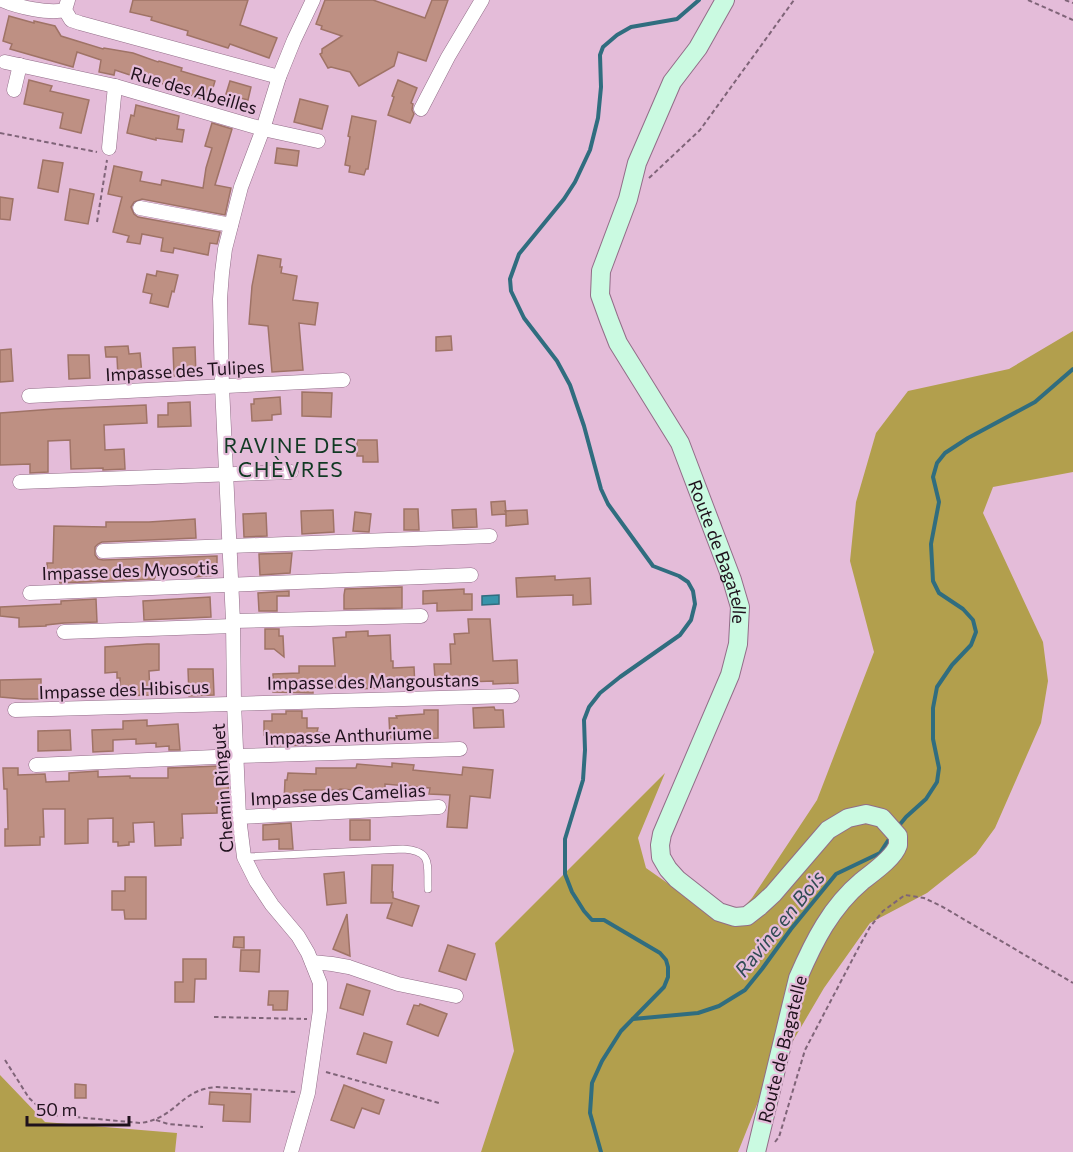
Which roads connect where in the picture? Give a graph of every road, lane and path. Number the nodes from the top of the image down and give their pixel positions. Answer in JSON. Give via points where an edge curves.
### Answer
{"nodes":[{"id":1,"x":2,"y":0,"type":"edge"},
{"id":2,"x":313,"y":0,"type":"edge"},
{"id":3,"x":482,"y":0,"type":"edge"},
{"id":4,"x":725,"y":0,"type":"edge"},
{"id":5,"x":794,"y":0,"type":"edge"},
{"id":6,"x":1028,"y":0,"type":"edge"},
{"id":7,"x":1065,"y":0,"type":"edge"},
{"id":8,"x":1073,"y":3,"type":"edge"},
{"id":9,"x":67,"y":5,"type":"edge"},
{"id":10,"x":1073,"y":20,"type":"edge"},
{"id":11,"x":5,"y":62,"type":"dead end"},
{"id":12,"x":20,"y":65,"type":"junction"},
{"id":13,"x":279,"y":77,"type":"junction"},
{"id":14,"x":115,"y":86,"type":"junction"},
{"id":15,"x":14,"y":90,"type":"dead end"},
{"id":16,"x":421,"y":109,"type":"dead end"},
{"id":17,"x":262,"y":129,"type":"junction"},
{"id":18,"x":0,"y":133,"type":"edge"},
{"id":19,"x":318,"y":141,"type":"dead end"},
{"id":20,"x":108,"y":151,"type":"junction"},
{"id":21,"x":628,"y":199,"type":"junction"},
{"id":22,"x":140,"y":208,"type":"dead end"},
{"id":23,"x":97,"y":222,"type":"dead end"},
{"id":24,"x":231,"y":225,"type":"junction"},
{"id":25,"x":343,"y":380,"type":"dead end"},
{"id":26,"x":222,"y":386,"type":"junction"},
{"id":27,"x":29,"y":396,"type":"dead end"},
{"id":28,"x":291,"y":472,"type":"dead end"},
{"id":29,"x":226,"y":474,"type":"junction"},
{"id":30,"x":20,"y":482,"type":"dead end"},
{"id":31,"x":490,"y":536,"type":"dead end"},
{"id":32,"x":230,"y":546,"type":"junction"},
{"id":33,"x":103,"y":552,"type":"dead end"},
{"id":34,"x":471,"y":575,"type":"dead end"},
{"id":35,"x":232,"y":584,"type":"junction"},
{"id":36,"x":30,"y":592,"type":"dead end"},
{"id":37,"x":421,"y":616,"type":"dead end"},
{"id":38,"x":233,"y":624,"type":"junction"},
{"id":39,"x":64,"y":632,"type":"dead end"},
{"id":40,"x":512,"y":696,"type":"dead end"},
{"id":41,"x":234,"y":703,"type":"junction"},
{"id":42,"x":15,"y":710,"type":"dead end"},
{"id":43,"x":460,"y":749,"type":"dead end"},
{"id":44,"x":237,"y":756,"type":"junction"},
{"id":45,"x":36,"y":765,"type":"dead end"},
{"id":46,"x":439,"y":807,"type":"dead end"},
{"id":47,"x":238,"y":817,"type":"junction"},
{"id":48,"x":244,"y":857,"type":"junction"},
{"id":49,"x":428,"y":889,"type":"dead end"},
{"id":50,"x":312,"y":962,"type":"junction"},
{"id":51,"x":1073,"y":983,"type":"edge"},
{"id":52,"x":456,"y":996,"type":"dead end"},
{"id":53,"x":214,"y":1017,"type":"dead end"},
{"id":54,"x":319,"y":1018,"type":"junction"},
{"id":55,"x":5,"y":1060,"type":"dead end"},
{"id":56,"x":312,"y":1068,"type":"junction"},
{"id":57,"x":308,"y":1093,"type":"junction"},
{"id":58,"x":439,"y":1103,"type":"dead end"},
{"id":59,"x":155,"y":1120,"type":"junction"},
{"id":60,"x":203,"y":1127,"type":"dead end"},
{"id":61,"x":774,"y":1144,"type":"dead end"},
{"id":62,"x":291,"y":1152,"type":"edge"},
{"id":63,"x":756,"y":1152,"type":"edge"}],
"edges":[{"from":1,"to":9,"type":"street","via":[[47,12],[57,12]]},
{"from":2,"to":13,"type":"street","name":"Chemin Ringuet"},
{"from":3,"to":16,"type":"street"},
{"from":4,"to":21,"type":"main road","name":"Route de Bagatelle","via":[[698,48],[672,82],[637,163]]},
{"from":5,"to":21,"type":"path","via":[[700,130]]},
{"from":6,"to":10,"type":"path"},
{"from":7,"to":8,"type":"path"},
{"from":9,"to":13,"type":"street","via":[[71,20]]},
{"from":11,"to":12,"type":"street","name":"Rue des Abeilles"},
{"from":12,"to":14,"type":"street","name":"Rue des Abeilles"},
{"from":12,"to":15,"type":"street"},
{"from":13,"to":17,"type":"street","name":"Chemin Ringuet"},
{"from":14,"to":17,"type":"street","name":"Rue des Abeilles"},
{"from":14,"to":20,"type":"street","name":"Rue des Abeilles"},
{"from":17,"to":19,"type":"street"},
{"from":17,"to":24,"type":"street","name":"Chemin Ringuet"},
{"from":18,"to":20,"type":"path"},
{"from":20,"to":23,"type":"path"},
{"from":21,"to":63,"type":"main road","name":"Route de Bagatelle","via":[[601,271],[600,295],[618,343],[680,442],[740,607],[738,644],[730,675],[662,834],[661,857],[677,879],[719,912],[747,916],[773,894],[828,830],[848,818],[866,814],[882,818],[898,836],[898,846],[889,858],[849,892],[817,935],[807,956],[798,978]]},
{"from":22,"to":24,"type":"street"},
{"from":24,"to":26,"type":"street","name":"Chemin Ringuet","via":[[220,298]]},
{"from":25,"to":26,"type":"street","name":"Impasse des Tulipes"},
{"from":26,"to":27,"type":"street","name":"Impasse des Tulipes"},
{"from":26,"to":29,"type":"street","name":"Chemin Ringuet"},
{"from":28,"to":29,"type":"street"},
{"from":29,"to":30,"type":"street"},
{"from":29,"to":32,"type":"street","name":"Chemin Ringuet"},
{"from":31,"to":32,"type":"street"},
{"from":32,"to":33,"type":"street"},
{"from":32,"to":35,"type":"street","name":"Chemin Ringuet"},
{"from":34,"to":35,"type":"street"},
{"from":35,"to":36,"type":"street","name":"Impasse des Myosotis"},
{"from":35,"to":38,"type":"street","name":"Chemin Ringuet"},
{"from":37,"to":38,"type":"street"},
{"from":38,"to":39,"type":"street"},
{"from":38,"to":41,"type":"street","name":"Chemin Ringuet"},
{"from":40,"to":41,"type":"street","name":"Impasse des Mangoustans"},
{"from":41,"to":42,"type":"street","name":"Impasse des Hibiscus"},
{"from":41,"to":44,"type":"street","name":"Chemin Ringuet"},
{"from":43,"to":44,"type":"street","name":"Impasse Anthuriume"},
{"from":44,"to":45,"type":"street","name":"Impasse Anthuriume"},
{"from":44,"to":47,"type":"street","name":"Chemin Ringuet"},
{"from":46,"to":47,"type":"street","name":"Impasse des Camelias"},
{"from":47,"to":48,"type":"street","name":"Chemin Ringuet"},
{"from":48,"to":49,"type":"lane","via":[[412,849],[425,856]]},
{"from":48,"to":50,"type":"street","name":"Chemin Ringuet"},
{"from":50,"to":52,"type":"street","via":[[349,967],[398,984]]},
{"from":50,"to":54,"type":"street","name":"Chemin Ringuet","via":[[320,983]]},
{"from":51,"to":61,"type":"path","via":[[941,906],[905,895],[883,911],[870,927],[805,1050]]},
{"from":53,"to":54,"type":"path"},
{"from":54,"to":56,"type":"street","name":"Chemin Ringuet"},
{"from":55,"to":59,"type":"path","via":[[29,1098],[53,1115],[141,1123]]},
{"from":56,"to":57,"type":"street","name":"Chemin Ringuet"},
{"from":56,"to":58,"type":"path"},
{"from":57,"to":59,"type":"path","via":[[206,1088]]},
{"from":57,"to":62,"type":"street","name":"Chemin Ringuet"},
{"from":59,"to":60,"type":"path"}]}
